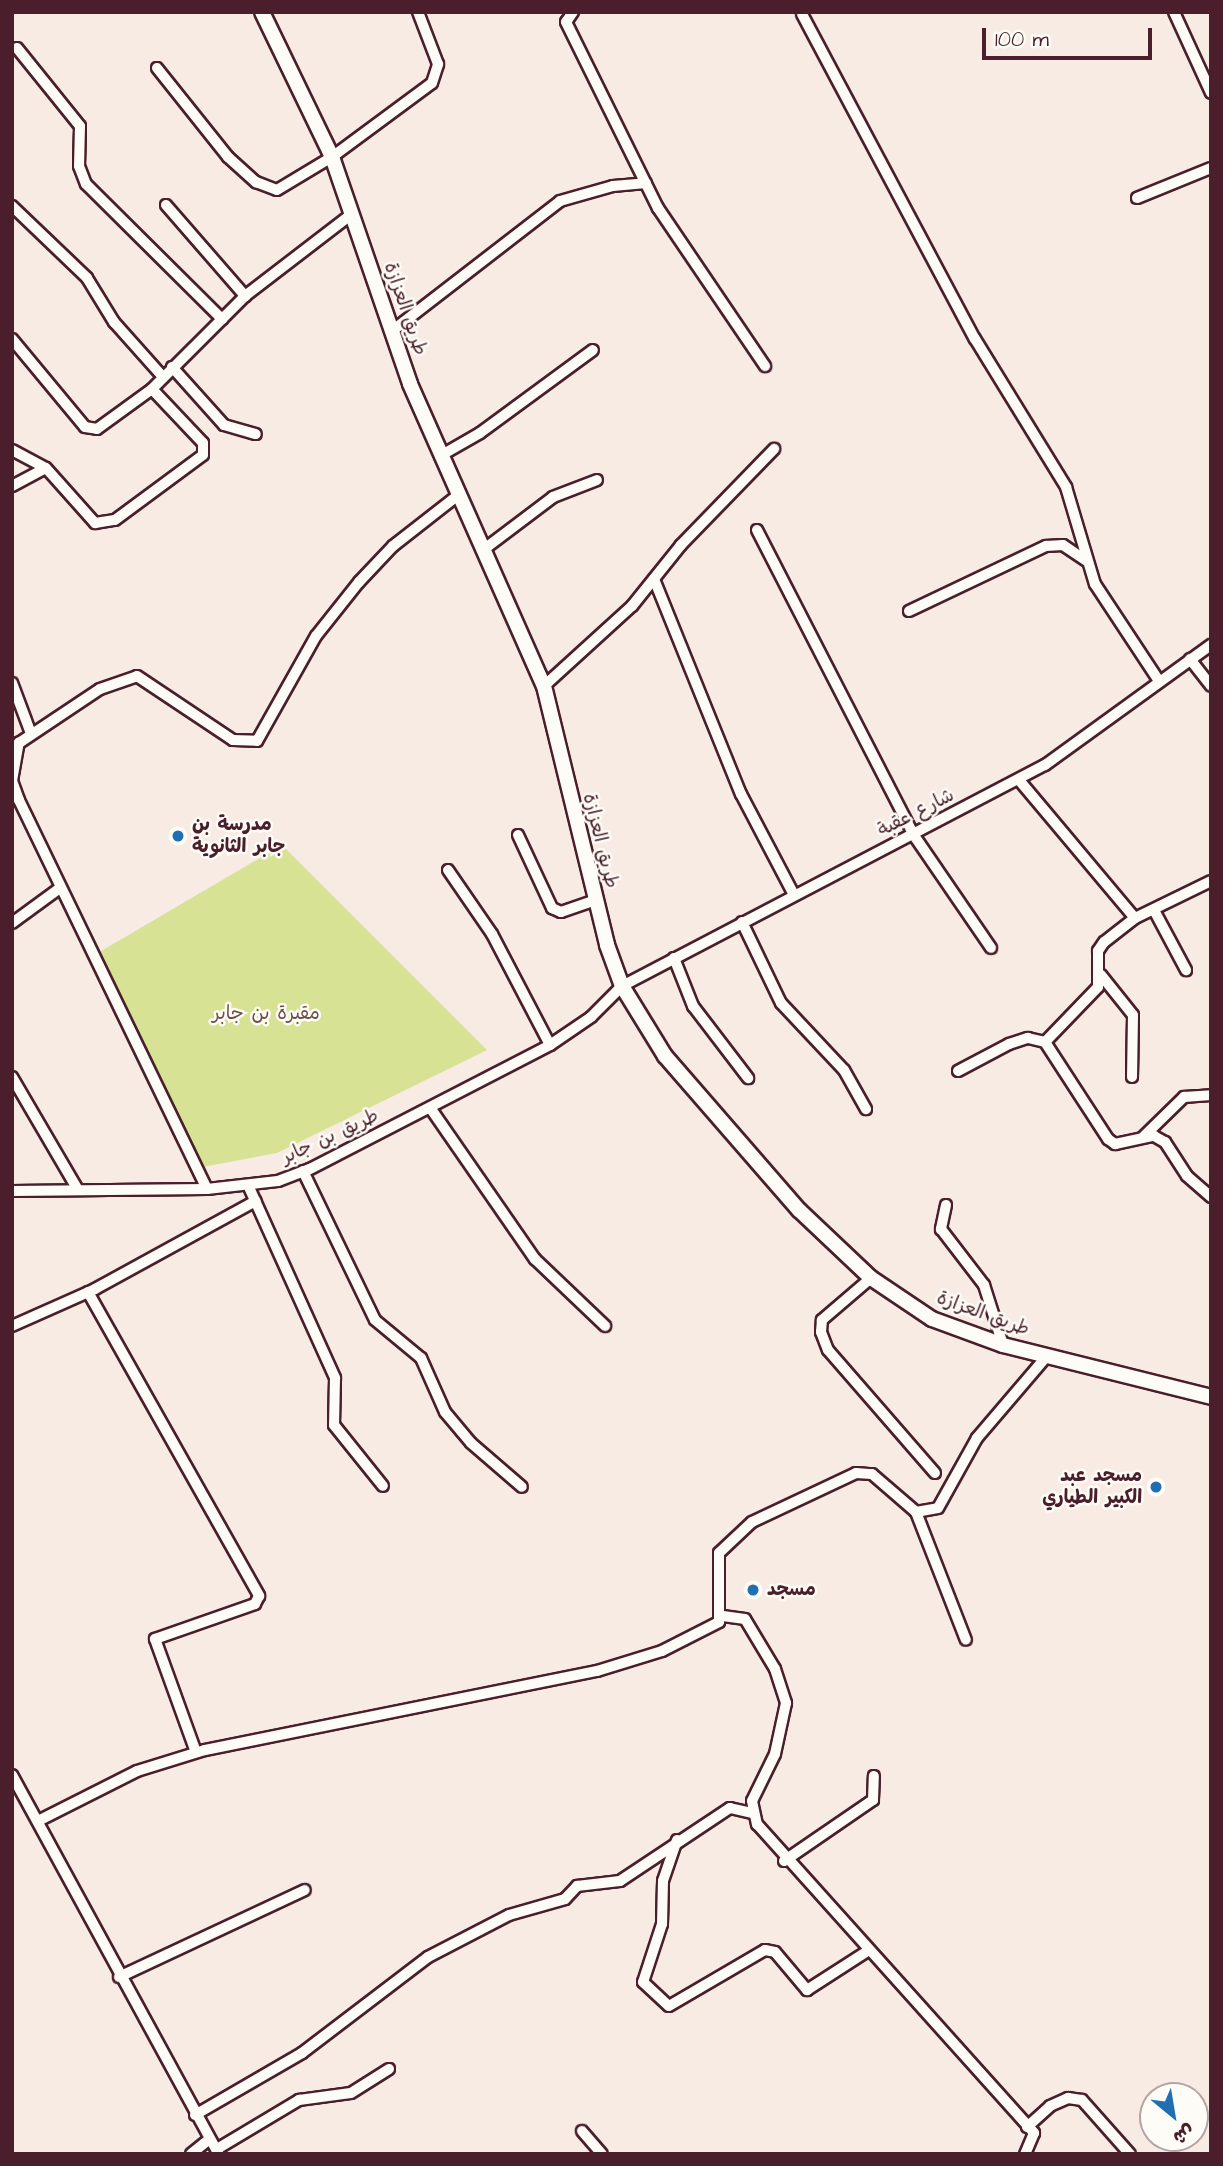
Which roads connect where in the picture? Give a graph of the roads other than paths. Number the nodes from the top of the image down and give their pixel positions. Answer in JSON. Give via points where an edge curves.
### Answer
{"nodes":[{"id":1,"x":262,"y":12,"type":"edge"},
{"id":2,"x":418,"y":12,"type":"edge"},
{"id":3,"x":573,"y":12,"type":"edge"},
{"id":4,"x":1174,"y":12,"type":"edge"},
{"id":5,"x":802,"y":14,"type":"edge"},
{"id":6,"x":17,"y":48,"type":"dead end"},
{"id":7,"x":158,"y":68,"type":"dead end"},
{"id":8,"x":1211,"y":93,"type":"edge"},
{"id":9,"x":332,"y":157,"type":"junction"},
{"id":10,"x":1211,"y":168,"type":"edge"},
{"id":11,"x":646,"y":183,"type":"junction"},
{"id":12,"x":1137,"y":198,"type":"dead end"},
{"id":13,"x":166,"y":205,"type":"dead end"},
{"id":14,"x":12,"y":206,"type":"edge"},
{"id":15,"x":352,"y":214,"type":"junction"},
{"id":16,"x":245,"y":296,"type":"junction"},
{"id":17,"x":222,"y":319,"type":"junction"},
{"id":18,"x":392,"y":331,"type":"junction"},
{"id":19,"x":12,"y":339,"type":"edge"},
{"id":20,"x":593,"y":349,"type":"dead end"},
{"id":21,"x":765,"y":366,"type":"dead end"},
{"id":22,"x":172,"y":368,"type":"junction"},
{"id":23,"x":163,"y":377,"type":"junction"},
{"id":24,"x":152,"y":389,"type":"junction"},
{"id":25,"x":256,"y":433,"type":"dead end"},
{"id":26,"x":774,"y":449,"type":"dead end"},
{"id":27,"x":12,"y":450,"type":"edge"},
{"id":28,"x":440,"y":456,"type":"junction"},
{"id":29,"x":46,"y":468,"type":"junction"},
{"id":30,"x":597,"y":480,"type":"dead end"},
{"id":31,"x":12,"y":486,"type":"edge"},
{"id":32,"x":457,"y":496,"type":"junction"},
{"id":33,"x":757,"y":530,"type":"dead end"},
{"id":34,"x":484,"y":550,"type":"junction"},
{"id":35,"x":1085,"y":560,"type":"junction"},
{"id":36,"x":654,"y":579,"type":"junction"},
{"id":37,"x":909,"y":611,"type":"dead end"},
{"id":38,"x":1211,"y":645,"type":"edge"},
{"id":39,"x":1190,"y":659,"type":"junction"},
{"id":40,"x":1159,"y":681,"type":"junction"},
{"id":41,"x":12,"y":683,"type":"edge"},
{"id":42,"x":544,"y":686,"type":"junction"},
{"id":43,"x":1211,"y":686,"type":"edge"},
{"id":44,"x":30,"y":731,"type":"junction"},
{"id":45,"x":1019,"y":780,"type":"junction"},
{"id":46,"x":913,"y":834,"type":"junction"},
{"id":47,"x":518,"y":835,"type":"dead end"},
{"id":48,"x":448,"y":870,"type":"dead end"},
{"id":49,"x":1211,"y":881,"type":"edge"},
{"id":50,"x":60,"y":888,"type":"junction"},
{"id":51,"x":794,"y":895,"type":"junction"},
{"id":52,"x":595,"y":900,"type":"junction"},
{"id":53,"x":1155,"y":912,"type":"junction"},
{"id":54,"x":1135,"y":918,"type":"junction"},
{"id":55,"x":742,"y":922,"type":"junction"},
{"id":56,"x":12,"y":923,"type":"edge"},
{"id":57,"x":991,"y":948,"type":"dead end"},
{"id":58,"x":674,"y":958,"type":"junction"},
{"id":59,"x":1186,"y":970,"type":"dead end"},
{"id":60,"x":1101,"y":975,"type":"junction"},
{"id":61,"x":622,"y":986,"type":"junction"},
{"id":62,"x":1045,"y":1042,"type":"junction"},
{"id":63,"x":551,"y":1045,"type":"junction"},
{"id":64,"x":958,"y":1071,"type":"dead end"},
{"id":65,"x":12,"y":1077,"type":"edge"},
{"id":66,"x":1132,"y":1077,"type":"dead end"},
{"id":67,"x":748,"y":1078,"type":"dead end"},
{"id":68,"x":1211,"y":1095,"type":"edge"},
{"id":69,"x":431,"y":1109,"type":"junction"},
{"id":70,"x":866,"y":1109,"type":"dead end"},
{"id":71,"x":1142,"y":1138,"type":"junction"},
{"id":72,"x":303,"y":1171,"type":"junction"},
{"id":73,"x":248,"y":1185,"type":"junction"},
{"id":74,"x":207,"y":1189,"type":"junction"},
{"id":75,"x":78,"y":1190,"type":"junction"},
{"id":76,"x":12,"y":1191,"type":"edge"},
{"id":77,"x":1211,"y":1197,"type":"edge"},
{"id":78,"x":256,"y":1201,"type":"junction"},
{"id":79,"x":946,"y":1205,"type":"dead end"},
{"id":80,"x":870,"y":1278,"type":"junction"},
{"id":81,"x":88,"y":1292,"type":"junction"},
{"id":82,"x":12,"y":1326,"type":"edge"},
{"id":83,"x":605,"y":1326,"type":"dead end"},
{"id":84,"x":1003,"y":1345,"type":"junction"},
{"id":85,"x":1047,"y":1356,"type":"junction"},
{"id":86,"x":1211,"y":1397,"type":"edge"},
{"id":87,"x":935,"y":1472,"type":"dead end"},
{"id":88,"x":383,"y":1486,"type":"dead end"},
{"id":89,"x":522,"y":1486,"type":"dead end"},
{"id":90,"x":916,"y":1511,"type":"junction"},
{"id":91,"x":723,"y":1616,"type":"junction"},
{"id":92,"x":967,"y":1640,"type":"dead end"},
{"id":93,"x":196,"y":1752,"type":"junction"},
{"id":94,"x":12,"y":1775,"type":"edge"},
{"id":95,"x":874,"y":1776,"type":"dead end"},
{"id":96,"x":751,"y":1813,"type":"junction"},
{"id":97,"x":38,"y":1821,"type":"junction"},
{"id":98,"x":677,"y":1840,"type":"junction"},
{"id":99,"x":784,"y":1861,"type":"junction"},
{"id":100,"x":305,"y":1890,"type":"dead end"},
{"id":101,"x":866,"y":1952,"type":"junction"},
{"id":102,"x":119,"y":1977,"type":"junction"},
{"id":103,"x":390,"y":2069,"type":"dead end"},
{"id":104,"x":195,"y":2115,"type":"junction"},
{"id":105,"x":1027,"y":2127,"type":"junction"},
{"id":106,"x":582,"y":2131,"type":"dead end"},
{"id":107,"x":208,"y":2140,"type":"junction"},
{"id":108,"x":218,"y":2152,"type":"edge"},
{"id":109,"x":1030,"y":2152,"type":"edge"},
{"id":110,"x":191,"y":2154,"type":"edge"},
{"id":111,"x":602,"y":2154,"type":"edge"},
{"id":112,"x":1130,"y":2154,"type":"edge"}],
"edges":[{"from":1,"to":9,"type":"street","name":"طريق العزازة"},
{"from":2,"to":9,"type":"street","via":[[438,74]]},
{"from":3,"to":11,"type":"street","via":[[569,28]]},
{"from":4,"to":8,"type":"street"},
{"from":5,"to":35,"type":"street","via":[[975,339],[1066,487]]},
{"from":6,"to":17,"type":"street","via":[[80,126],[79,166],[86,184]]},
{"from":7,"to":9,"type":"street","via":[[228,157],[266,188],[288,185]]},
{"from":9,"to":15,"type":"street","name":"طريق العزازة"},
{"from":10,"to":12,"type":"street"},
{"from":11,"to":18,"type":"street","via":[[613,186],[560,201]]},
{"from":11,"to":21,"type":"street","via":[[686,256]]},
{"from":13,"to":16,"type":"street"},
{"from":14,"to":23,"type":"street","via":[[87,278],[114,323]]},
{"from":15,"to":16,"type":"street"},
{"from":15,"to":18,"type":"street","name":"طريق العزازة"},
{"from":16,"to":17,"type":"street"},
{"from":17,"to":22,"type":"street"},
{"from":18,"to":28,"type":"street","name":"طريق العزازة"},
{"from":19,"to":24,"type":"street","via":[[91,430]]},
{"from":20,"to":28,"type":"street"},
{"from":22,"to":23,"type":"street"},
{"from":22,"to":25,"type":"street","via":[[224,425]]},
{"from":23,"to":24,"type":"street"},
{"from":24,"to":29,"type":"street","via":[[203,443],[198,461],[102,525]]},
{"from":26,"to":36,"type":"street"},
{"from":27,"to":29,"type":"street"},
{"from":28,"to":32,"type":"street","name":"طريق العزازة"},
{"from":29,"to":31,"type":"street"},
{"from":30,"to":34,"type":"street","via":[[553,497]]},
{"from":32,"to":34,"type":"street","name":"طريق العزازة"},
{"from":32,"to":44,"type":"street","via":[[393,546],[359,582],[316,636],[257,741],[233,740],[137,676],[121,678]]},
{"from":33,"to":46,"type":"street"},
{"from":34,"to":42,"type":"street","name":"طريق العزازة"},
{"from":35,"to":37,"type":"street","via":[[1063,545],[1045,546]]},
{"from":35,"to":40,"type":"street","via":[[1094,584]]},
{"from":36,"to":42,"type":"street","via":[[590,647]]},
{"from":36,"to":51,"type":"street","via":[[741,794]]},
{"from":38,"to":39,"type":"street","name":"شارع عقبة"},
{"from":39,"to":40,"type":"street","name":"شارع عقبة"},
{"from":39,"to":43,"type":"street"},
{"from":40,"to":45,"type":"street","name":"شارع عقبة"},
{"from":41,"to":44,"type":"street"},
{"from":42,"to":52,"type":"street","name":"طريق العزازة"},
{"from":44,"to":50,"type":"street","via":[[19,743],[12,781]]},
{"from":45,"to":46,"type":"street","name":"شارع عقبة"},
{"from":45,"to":54,"type":"street"},
{"from":46,"to":51,"type":"street","name":"شارع عقبة"},
{"from":46,"to":57,"type":"street"},
{"from":47,"to":52,"type":"street","via":[[552,908],[561,912]]},
{"from":48,"to":63,"type":"street","via":[[492,934]]},
{"from":49,"to":53,"type":"street"},
{"from":50,"to":56,"type":"street"},
{"from":50,"to":74,"type":"street"},
{"from":51,"to":55,"type":"street","name":"شارع عقبة"},
{"from":52,"to":61,"type":"street","name":"طريق العزازة"},
{"from":53,"to":54,"type":"street"},
{"from":53,"to":59,"type":"street"},
{"from":54,"to":60,"type":"street","via":[[1098,951]]},
{"from":55,"to":58,"type":"street","name":"شارع عقبة"},
{"from":55,"to":70,"type":"street","via":[[781,1003],[844,1070]]},
{"from":58,"to":61,"type":"street","name":"شارع عقبة"},
{"from":58,"to":67,"type":"street","via":[[693,1006]]},
{"from":60,"to":62,"type":"street","via":[[1093,993]]},
{"from":60,"to":66,"type":"street","via":[[1133,1015]]},
{"from":61,"to":63,"type":"street","name":"طريق بن جابر","via":[[592,1017]]},
{"from":61,"to":80,"type":"street","name":"طريق العزازة","via":[[674,1066],[799,1210]]},
{"from":62,"to":64,"type":"street","via":[[1028,1038],[1009,1044]]},
{"from":62,"to":71,"type":"street","via":[[1108,1139],[1128,1144]]},
{"from":63,"to":69,"type":"street","name":"طريق بن جابر"},
{"from":65,"to":75,"type":"street"},
{"from":68,"to":71,"type":"street","via":[[1184,1097]]},
{"from":69,"to":72,"type":"street","name":"طريق بن جابر"},
{"from":69,"to":83,"type":"street","via":[[535,1259]]},
{"from":71,"to":77,"type":"street","via":[[1165,1142],[1187,1176]]},
{"from":72,"to":73,"type":"street","name":"طريق بن جابر"},
{"from":72,"to":89,"type":"street","via":[[375,1320],[422,1358],[445,1412],[471,1443]]},
{"from":73,"to":74,"type":"street","name":"طريق بن جابر"},
{"from":73,"to":78,"type":"street"},
{"from":74,"to":75,"type":"street","name":"طريق بن جابر"},
{"from":75,"to":76,"type":"street","name":"طريق بن جابر"},
{"from":78,"to":81,"type":"street"},
{"from":78,"to":88,"type":"street","via":[[335,1378],[334,1425]]},
{"from":79,"to":84,"type":"street","via":[[941,1229],[984,1285]]},
{"from":80,"to":84,"type":"street","name":"طريق العزازة","via":[[932,1320]]},
{"from":80,"to":87,"type":"street","via":[[822,1320],[821,1332],[828,1350]]},
{"from":81,"to":82,"type":"street"},
{"from":81,"to":93,"type":"street","via":[[259,1593],[255,1604],[155,1639]]},
{"from":84,"to":85,"type":"street","name":"طريق العزازة"},
{"from":85,"to":86,"type":"street","name":"طريق العزازة"},
{"from":85,"to":90,"type":"street","via":[[977,1438],[945,1500],[929,1513]]},
{"from":90,"to":91,"type":"street","via":[[873,1474],[856,1472],[752,1522],[719,1553]]},
{"from":90,"to":92,"type":"street"},
{"from":91,"to":93,"type":"street","via":[[630,1664],[273,1732]]},
{"from":91,"to":96,"type":"street","via":[[745,1619],[775,1669],[786,1703],[775,1754]]},
{"from":93,"to":97,"type":"street","via":[[137,1771]]},
{"from":94,"to":97,"type":"street"},
{"from":95,"to":99,"type":"street","via":[[873,1800]]},
{"from":96,"to":98,"type":"street","via":[[730,1808]]},
{"from":96,"to":99,"type":"street"},
{"from":97,"to":102,"type":"street"},
{"from":98,"to":101,"type":"street","via":[[663,1881],[662,1924],[643,1982],[669,2006],[765,1950],[775,1952],[807,1990]]},
{"from":98,"to":104,"type":"street","via":[[620,1881],[577,1886],[565,1899],[509,1915],[428,1957],[302,2053]]},
{"from":99,"to":101,"type":"street","via":[[821,1894]]},
{"from":100,"to":102,"type":"street"},
{"from":101,"to":105,"type":"street"},
{"from":102,"to":104,"type":"street"},
{"from":103,"to":108,"type":"street","via":[[351,2093],[299,2100]]},
{"from":104,"to":107,"type":"street"},
{"from":105,"to":109,"type":"street","via":[[1034,2133]]},
{"from":105,"to":112,"type":"street","via":[[1050,2106],[1069,2098],[1082,2100]]},
{"from":106,"to":111,"type":"street"},
{"from":107,"to":108,"type":"street"},
{"from":107,"to":110,"type":"street"}]}
